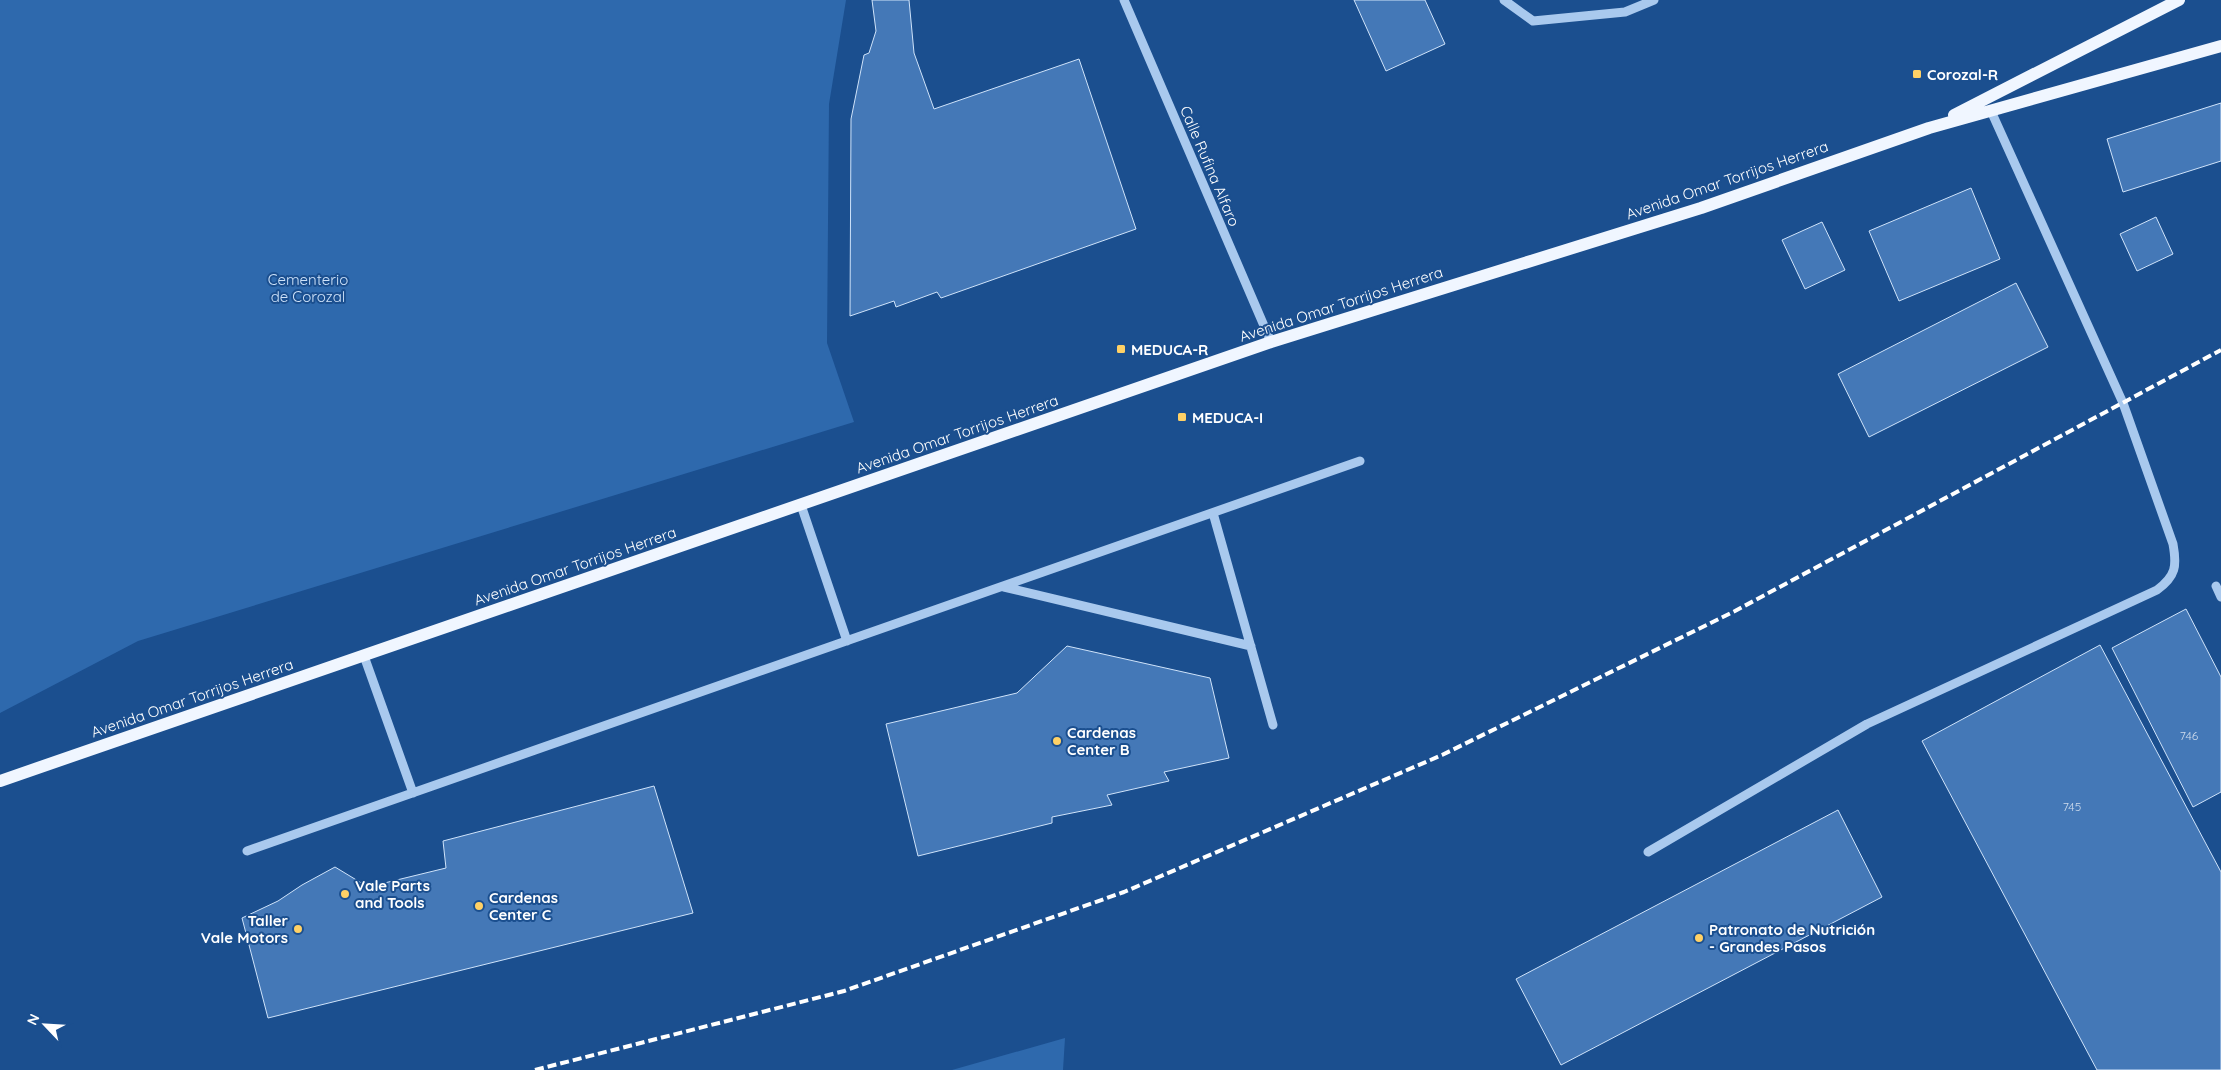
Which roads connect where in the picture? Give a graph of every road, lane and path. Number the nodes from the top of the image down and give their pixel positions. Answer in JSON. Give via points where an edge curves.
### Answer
{"nodes":[{"id":1,"x":1124,"y":0,"type":"edge"},
{"id":2,"x":1504,"y":0,"type":"edge"},
{"id":3,"x":1654,"y":0,"type":"edge"},
{"id":4,"x":2179,"y":0,"type":"edge"},
{"id":5,"x":2221,"y":46,"type":"edge"},
{"id":6,"x":1992,"y":111,"type":"junction"},
{"id":7,"x":1929,"y":128,"type":"junction"},
{"id":8,"x":1272,"y":342,"type":"junction"},
{"id":9,"x":1360,"y":461,"type":"dead end"},
{"id":10,"x":801,"y":505,"type":"junction"},
{"id":11,"x":1213,"y":513,"type":"junction"},
{"id":12,"x":1004,"y":586,"type":"junction"},
{"id":13,"x":2216,"y":586,"type":"dead end"},
{"id":14,"x":2221,"y":597,"type":"edge"},
{"id":15,"x":847,"y":642,"type":"junction"},
{"id":16,"x":1251,"y":646,"type":"junction"},
{"id":17,"x":364,"y":656,"type":"junction"},
{"id":18,"x":1273,"y":725,"type":"dead end"},
{"id":19,"x":0,"y":782,"type":"edge"},
{"id":20,"x":413,"y":793,"type":"junction"},
{"id":21,"x":247,"y":852,"type":"dead end"},
{"id":22,"x":1648,"y":852,"type":"dead end"}],
"edges":[{"from":1,"to":8,"type":"street","name":"Calle Rufina Alfaro"},
{"from":2,"to":3,"type":"street","via":[[1533,21],[1625,12]]},
{"from":4,"to":7,"type":"main road","name":"Avenida Omar Torrijos Herrera"},
{"from":5,"to":6,"type":"main road","name":"Avenida Omar Torrijos Herrera"},
{"from":6,"to":7,"type":"main road","name":"Avenida Omar Torrijos Herrera"},
{"from":6,"to":22,"type":"street","via":[[2123,403],[2173,544],[2174,570],[2168,582],[2157,590],[1867,724]]},
{"from":7,"to":8,"type":"main road","name":"Avenida Omar Torrijos Herrera","via":[[1701,208]]},
{"from":8,"to":10,"type":"main road","name":"Avenida Omar Torrijos Herrera"},
{"from":9,"to":11,"type":"street"},
{"from":10,"to":15,"type":"street"},
{"from":10,"to":17,"type":"main road","name":"Avenida Omar Torrijos Herrera"},
{"from":11,"to":12,"type":"street"},
{"from":11,"to":16,"type":"street"},
{"from":12,"to":15,"type":"street"},
{"from":12,"to":16,"type":"street"},
{"from":13,"to":14,"type":"street"},
{"from":15,"to":20,"type":"street"},
{"from":16,"to":18,"type":"street"},
{"from":17,"to":19,"type":"main road","name":"Avenida Omar Torrijos Herrera"},
{"from":17,"to":20,"type":"street"},
{"from":20,"to":21,"type":"street"}]}
